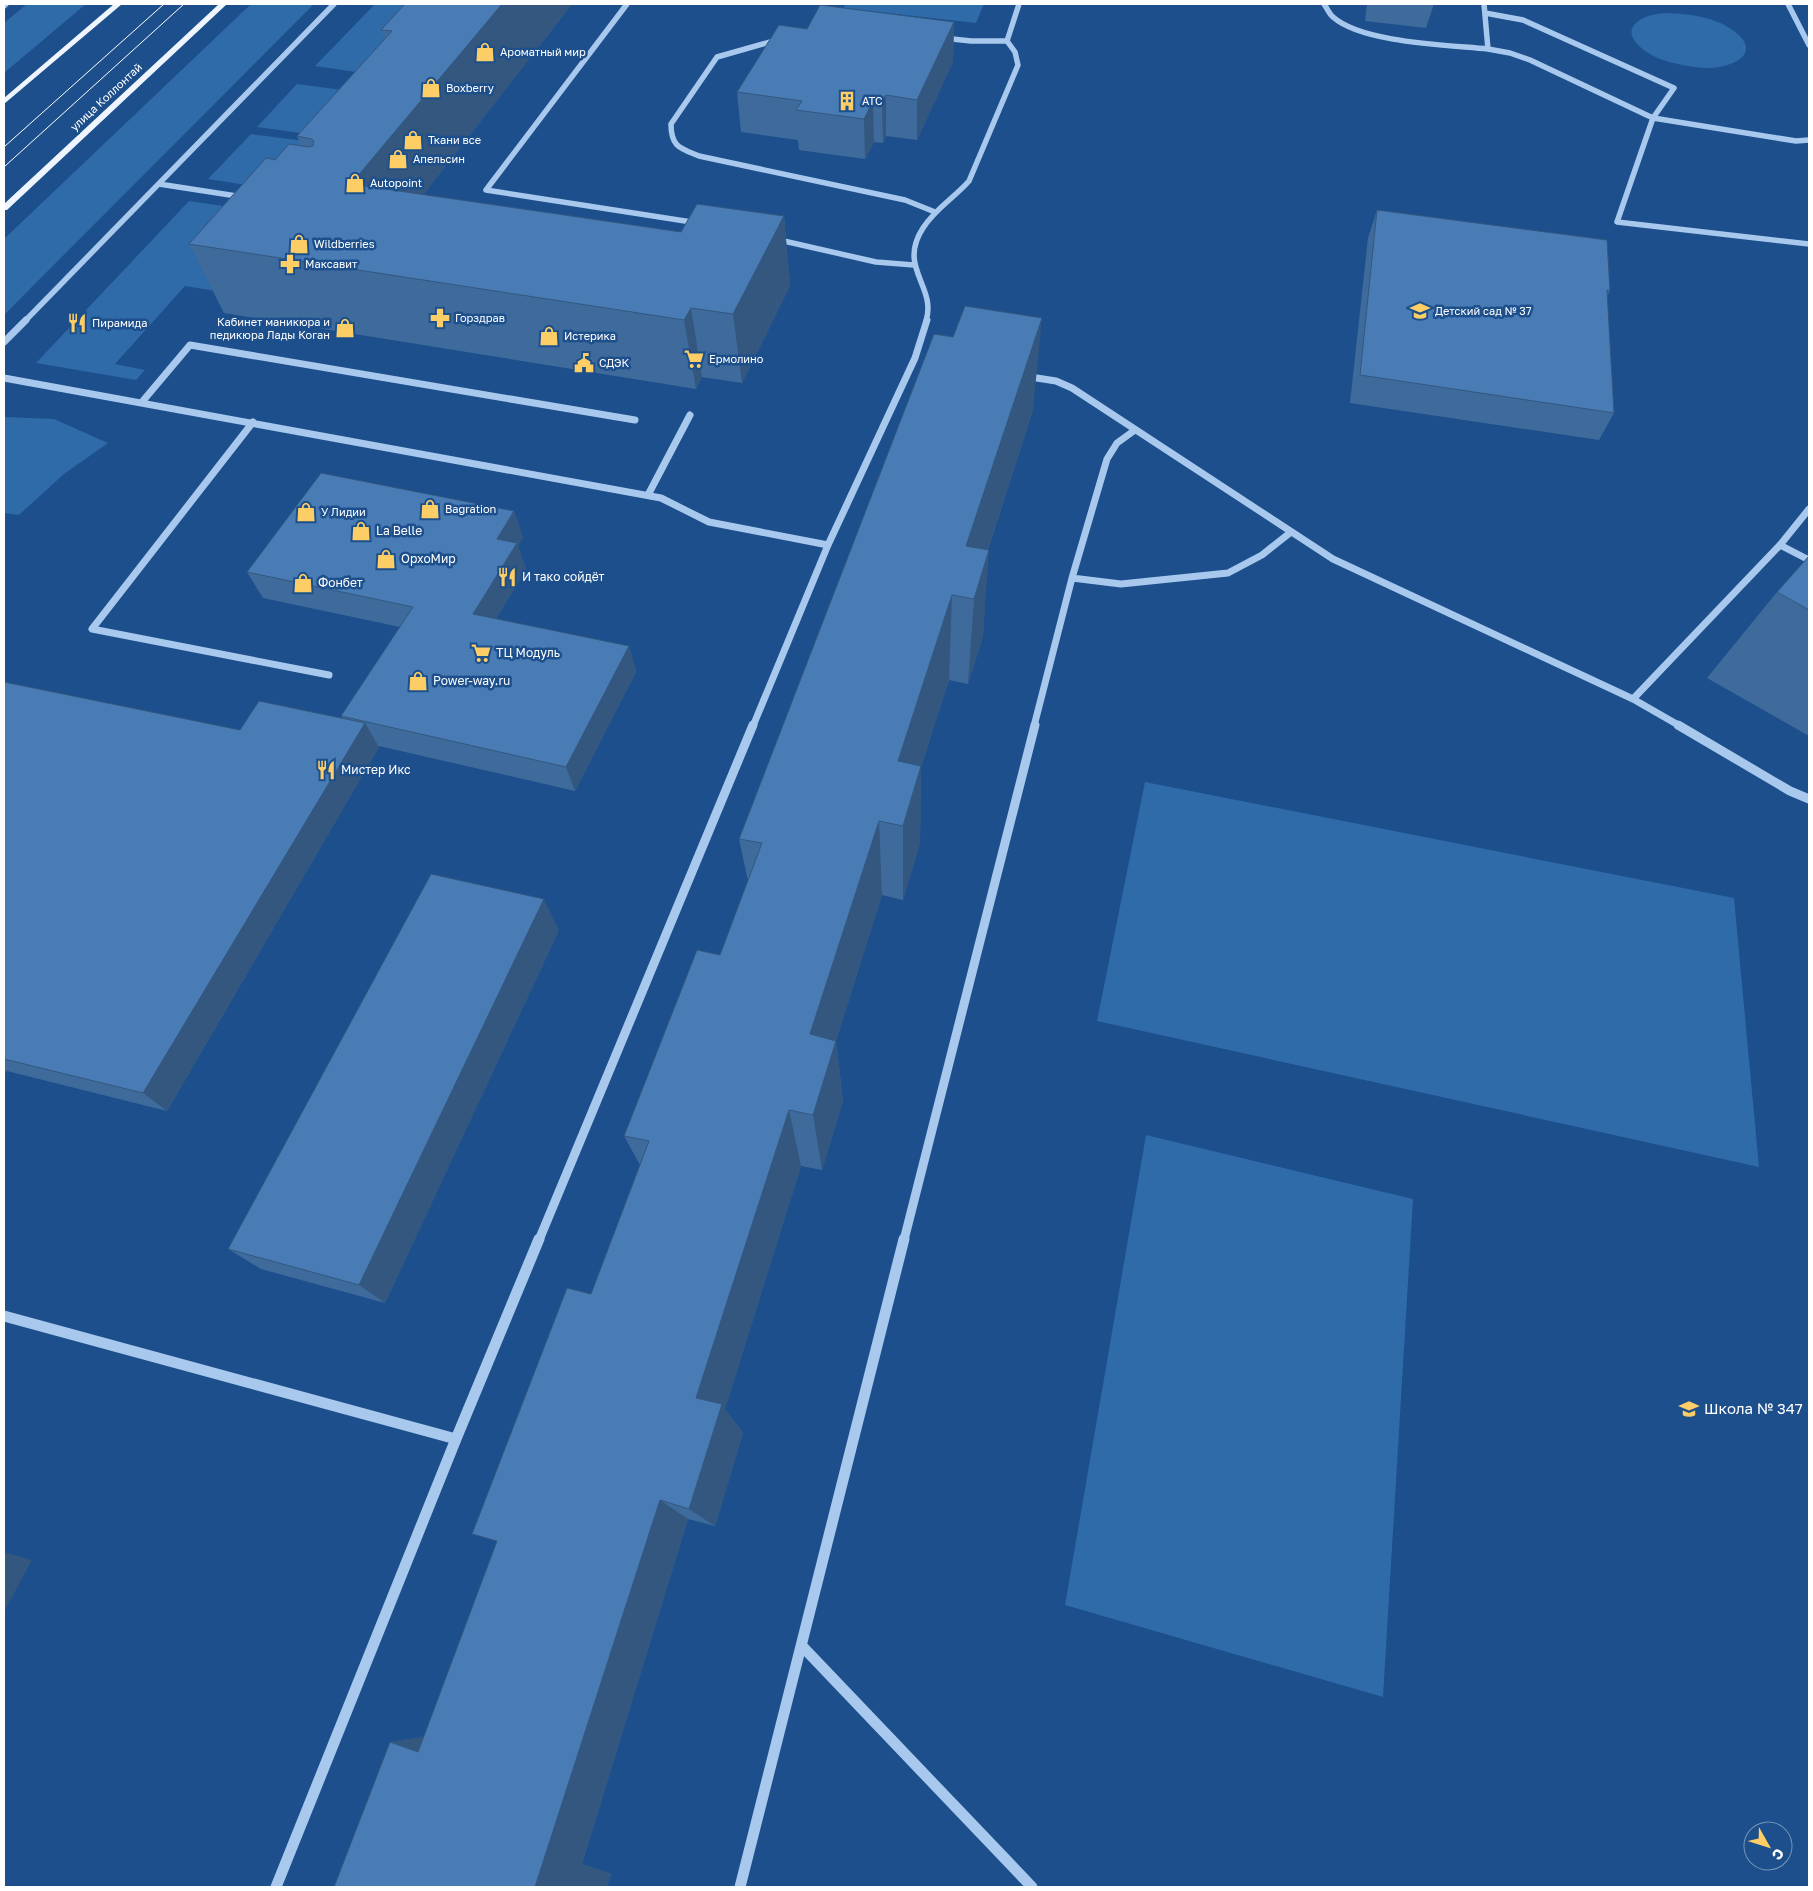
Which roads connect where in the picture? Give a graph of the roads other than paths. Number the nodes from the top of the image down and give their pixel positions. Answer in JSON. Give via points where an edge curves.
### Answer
{"nodes":[{"id":1,"x":118,"y":4,"type":"edge"},
{"id":2,"x":223,"y":4,"type":"edge"},
{"id":3,"x":334,"y":4,"type":"edge"},
{"id":4,"x":627,"y":4,"type":"edge"},
{"id":5,"x":1019,"y":4,"type":"edge"},
{"id":6,"x":1324,"y":4,"type":"edge"},
{"id":7,"x":1484,"y":4,"type":"edge"},
{"id":8,"x":1788,"y":4,"type":"edge"},
{"id":9,"x":1486,"y":13,"type":"junction"},
{"id":10,"x":934,"y":37,"type":"edge"},
{"id":11,"x":784,"y":38,"type":"edge"},
{"id":12,"x":1007,"y":41,"type":"junction"},
{"id":13,"x":1809,"y":45,"type":"edge"},
{"id":14,"x":1488,"y":49,"type":"junction"},
{"id":15,"x":4,"y":102,"type":"edge"},
{"id":16,"x":1653,"y":118,"type":"junction"},
{"id":17,"x":1809,"y":140,"type":"edge"},
{"id":18,"x":159,"y":184,"type":"junction"},
{"id":19,"x":252,"y":198,"type":"edge"},
{"id":20,"x":4,"y":208,"type":"edge"},
{"id":21,"x":935,"y":212,"type":"junction"},
{"id":22,"x":705,"y":224,"type":"edge"},
{"id":23,"x":763,"y":237,"type":"edge"},
{"id":24,"x":1809,"y":244,"type":"edge"},
{"id":25,"x":914,"y":265,"type":"junction"},
{"id":26,"x":4,"y":342,"type":"edge"},
{"id":27,"x":1018,"y":375,"type":"edge"},
{"id":28,"x":4,"y":378,"type":"edge"},
{"id":29,"x":142,"y":402,"type":"junction"},
{"id":30,"x":690,"y":415,"type":"dead end"},
{"id":31,"x":635,"y":420,"type":"dead end"},
{"id":32,"x":254,"y":422,"type":"junction"},
{"id":33,"x":1135,"y":430,"type":"junction"},
{"id":34,"x":648,"y":495,"type":"junction"},
{"id":35,"x":1809,"y":509,"type":"edge"},
{"id":36,"x":1292,"y":532,"type":"junction"},
{"id":37,"x":828,"y":545,"type":"junction"},
{"id":38,"x":1780,"y":545,"type":"junction"},
{"id":39,"x":1809,"y":560,"type":"edge"},
{"id":40,"x":1072,"y":578,"type":"junction"},
{"id":41,"x":329,"y":675,"type":"dead end"},
{"id":42,"x":1633,"y":699,"type":"junction"},
{"id":43,"x":1809,"y":798,"type":"edge"},
{"id":44,"x":4,"y":1316,"type":"edge"},
{"id":45,"x":456,"y":1439,"type":"junction"},
{"id":46,"x":802,"y":1646,"type":"junction"},
{"id":47,"x":276,"y":1887,"type":"edge"},
{"id":48,"x":740,"y":1887,"type":"edge"},
{"id":49,"x":1032,"y":1887,"type":"edge"}],
"edges":[{"from":1,"to":15,"type":"main road"},
{"from":2,"to":20,"type":"main road","name":"улица Коллонтай"},
{"from":3,"to":18,"type":"street"},
{"from":4,"to":22,"type":"street","via":[[486,190]]},
{"from":5,"to":12,"type":"street"},
{"from":6,"to":14,"type":"street","via":[[1332,18],[1375,36]]},
{"from":7,"to":9,"type":"street"},
{"from":8,"to":13,"type":"street"},
{"from":9,"to":14,"type":"street"},
{"from":9,"to":16,"type":"street","via":[[1523,20],[1674,88]]},
{"from":10,"to":12,"type":"street"},
{"from":11,"to":21,"type":"street","via":[[717,57],[672,124],[671,137],[680,148],[699,156],[905,200]]},
{"from":12,"to":21,"type":"street","via":[[1015,52],[1018,66],[981,154],[969,181]]},
{"from":14,"to":16,"type":"street","via":[[1530,60]]},
{"from":16,"to":17,"type":"street","via":[[1796,141]]},
{"from":16,"to":24,"type":"lane","via":[[1618,222]]},
{"from":18,"to":19,"type":"street"},
{"from":18,"to":26,"type":"street"},
{"from":21,"to":25,"type":"street","via":[[922,229],[914,248]]},
{"from":23,"to":25,"type":"street","via":[[876,262]]},
{"from":25,"to":37,"type":"street","via":[[924,286],[929,312],[920,359]]},
{"from":27,"to":33,"type":"lane","via":[[1056,381],[1072,388]]},
{"from":28,"to":29,"type":"street"},
{"from":29,"to":31,"type":"street","via":[[190,345]]},
{"from":29,"to":32,"type":"street"},
{"from":30,"to":34,"type":"street"},
{"from":32,"to":34,"type":"street"},
{"from":32,"to":41,"type":"street","via":[[92,628]]},
{"from":33,"to":36,"type":"lane"},
{"from":33,"to":40,"type":"street","via":[[1117,443],[1107,459]]},
{"from":34,"to":37,"type":"street","via":[[661,498],[709,522]]},
{"from":35,"to":38,"type":"street"},
{"from":36,"to":40,"type":"street","via":[[1262,555],[1228,573],[1121,584]]},
{"from":36,"to":42,"type":"lane","via":[[1333,560]]},
{"from":37,"to":45,"type":"street"},
{"from":38,"to":39,"type":"street"},
{"from":38,"to":42,"type":"street"},
{"from":40,"to":46,"type":"street"},
{"from":42,"to":43,"type":"lane","via":[[1790,791]]},
{"from":44,"to":45,"type":"street"},
{"from":45,"to":47,"type":"street"},
{"from":46,"to":48,"type":"street"},
{"from":46,"to":49,"type":"street"}]}
